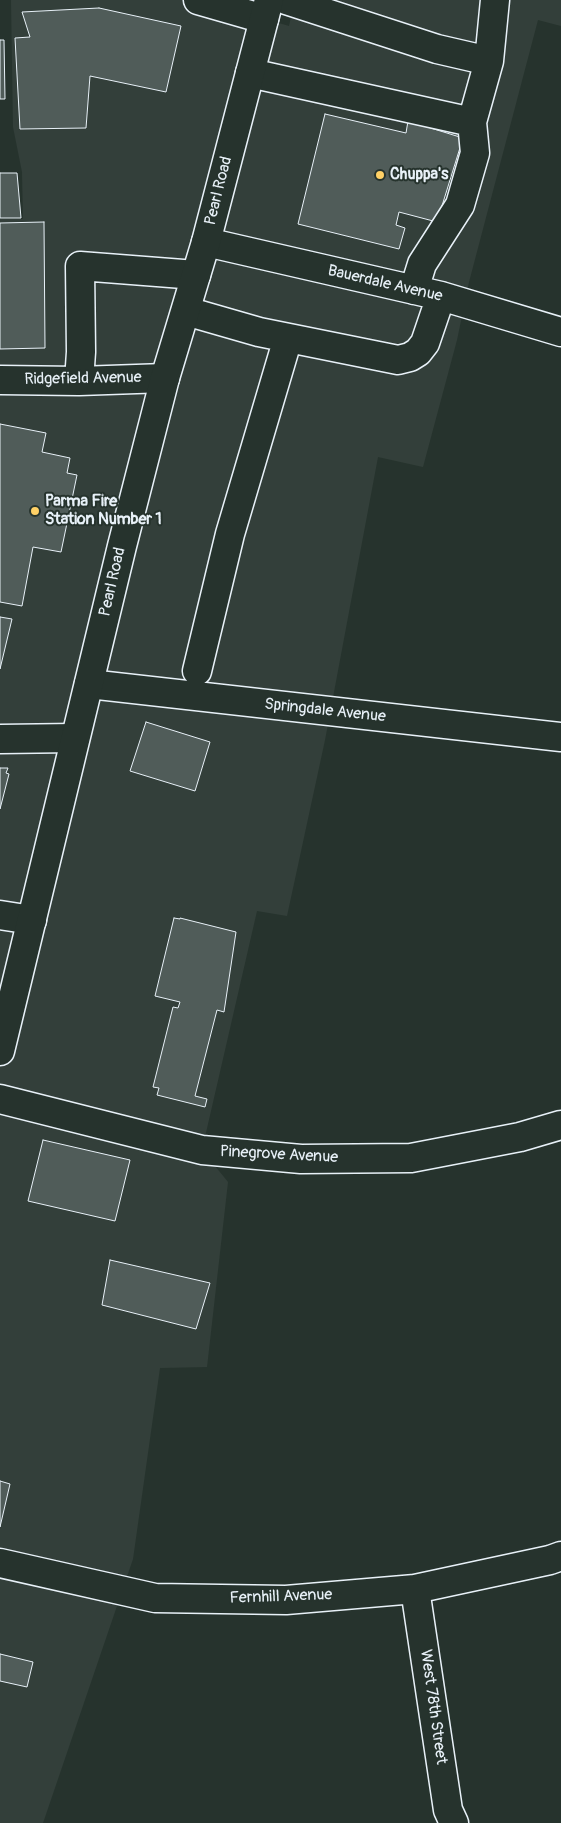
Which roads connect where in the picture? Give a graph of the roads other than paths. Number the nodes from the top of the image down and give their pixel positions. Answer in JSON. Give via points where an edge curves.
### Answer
{"nodes":[{"id":1,"x":198,"y":0,"type":"edge"},
{"id":2,"x":286,"y":0,"type":"edge"},
{"id":3,"x":488,"y":2,"type":"edge"},
{"id":4,"x":266,"y":10,"type":"edge"},
{"id":5,"x":489,"y":61,"type":"junction"},
{"id":6,"x":250,"y":73,"type":"junction"},
{"id":7,"x":472,"y":122,"type":"junction"},
{"id":8,"x":206,"y":242,"type":"junction"},
{"id":9,"x":196,"y":275,"type":"junction"},
{"id":10,"x":414,"y":290,"type":"junction"},
{"id":11,"x":441,"y":296,"type":"junction"},
{"id":12,"x":186,"y":311,"type":"junction"},
{"id":13,"x":561,"y":332,"type":"edge"},
{"id":14,"x":288,"y":338,"type":"junction"},
{"id":15,"x":165,"y":378,"type":"junction"},
{"id":16,"x":0,"y":380,"type":"edge"},
{"id":17,"x":80,"y":381,"type":"junction"},
{"id":18,"x":197,"y":670,"type":"dead end"},
{"id":19,"x":89,"y":684,"type":"junction"},
{"id":20,"x":561,"y":737,"type":"edge"},
{"id":21,"x":75,"y":738,"type":"junction"},
{"id":22,"x":0,"y":739,"type":"edge"},
{"id":23,"x":0,"y":915,"type":"edge"},
{"id":24,"x":32,"y":920,"type":"junction"},
{"id":25,"x":0,"y":1052,"type":"edge"},
{"id":26,"x":0,"y":1099,"type":"edge"},
{"id":27,"x":561,"y":1125,"type":"edge"},
{"id":28,"x":561,"y":1556,"type":"edge"},
{"id":29,"x":0,"y":1562,"type":"edge"},
{"id":30,"x":416,"y":1589,"type":"junction"},
{"id":31,"x":454,"y":1823,"type":"edge"}],
"edges":[{"from":1,"to":4,"type":"street"},
{"from":2,"to":5,"type":"street","via":[[437,49]]},
{"from":3,"to":5,"type":"street"},
{"from":4,"to":6,"type":"street","name":"Pearl Road"},
{"from":5,"to":7,"type":"street"},
{"from":6,"to":7,"type":"street"},
{"from":6,"to":8,"type":"street","name":"Pearl Road"},
{"from":7,"to":10,"type":"street","via":[[475,153],[460,204],[422,264]]},
{"from":8,"to":9,"type":"street","name":"Pearl Road"},
{"from":8,"to":10,"type":"street","name":"Bauerdale Avenue"},
{"from":9,"to":12,"type":"street","name":"Pearl Road"},
{"from":9,"to":17,"type":"street","via":[[80,266]]},
{"from":10,"to":11,"type":"street","name":"Bauerdale Avenue"},
{"from":11,"to":13,"type":"street","name":"Bauerdale Avenue"},
{"from":11,"to":14,"type":"street","via":[[425,342],[410,357],[398,360]]},
{"from":12,"to":14,"type":"street"},
{"from":12,"to":15,"type":"street","name":"Pearl Road"},
{"from":14,"to":18,"type":"street","via":[[230,534]]},
{"from":15,"to":17,"type":"street","name":"Ridgefield Avenue"},
{"from":15,"to":19,"type":"street","name":"Pearl Road"},
{"from":16,"to":17,"type":"street","name":"Ridgefield Avenue"},
{"from":19,"to":20,"type":"street","name":"Springdale Avenue"},
{"from":19,"to":21,"type":"street","name":"Pearl Road"},
{"from":21,"to":22,"type":"street"},
{"from":21,"to":24,"type":"street","name":"Pearl Road"},
{"from":23,"to":24,"type":"street"},
{"from":24,"to":25,"type":"street","name":"Pearl Road"},
{"from":26,"to":27,"type":"street","name":"Pinegrove Avenue","via":[[202,1150],[301,1159],[411,1158],[520,1137]]},
{"from":28,"to":30,"type":"street","name":"Fernhill Avenue"},
{"from":29,"to":30,"type":"street","name":"Fernhill Avenue","via":[[154,1598],[286,1600]]},
{"from":30,"to":31,"type":"street","name":"West 78th Street","via":[[448,1810]]}]}
